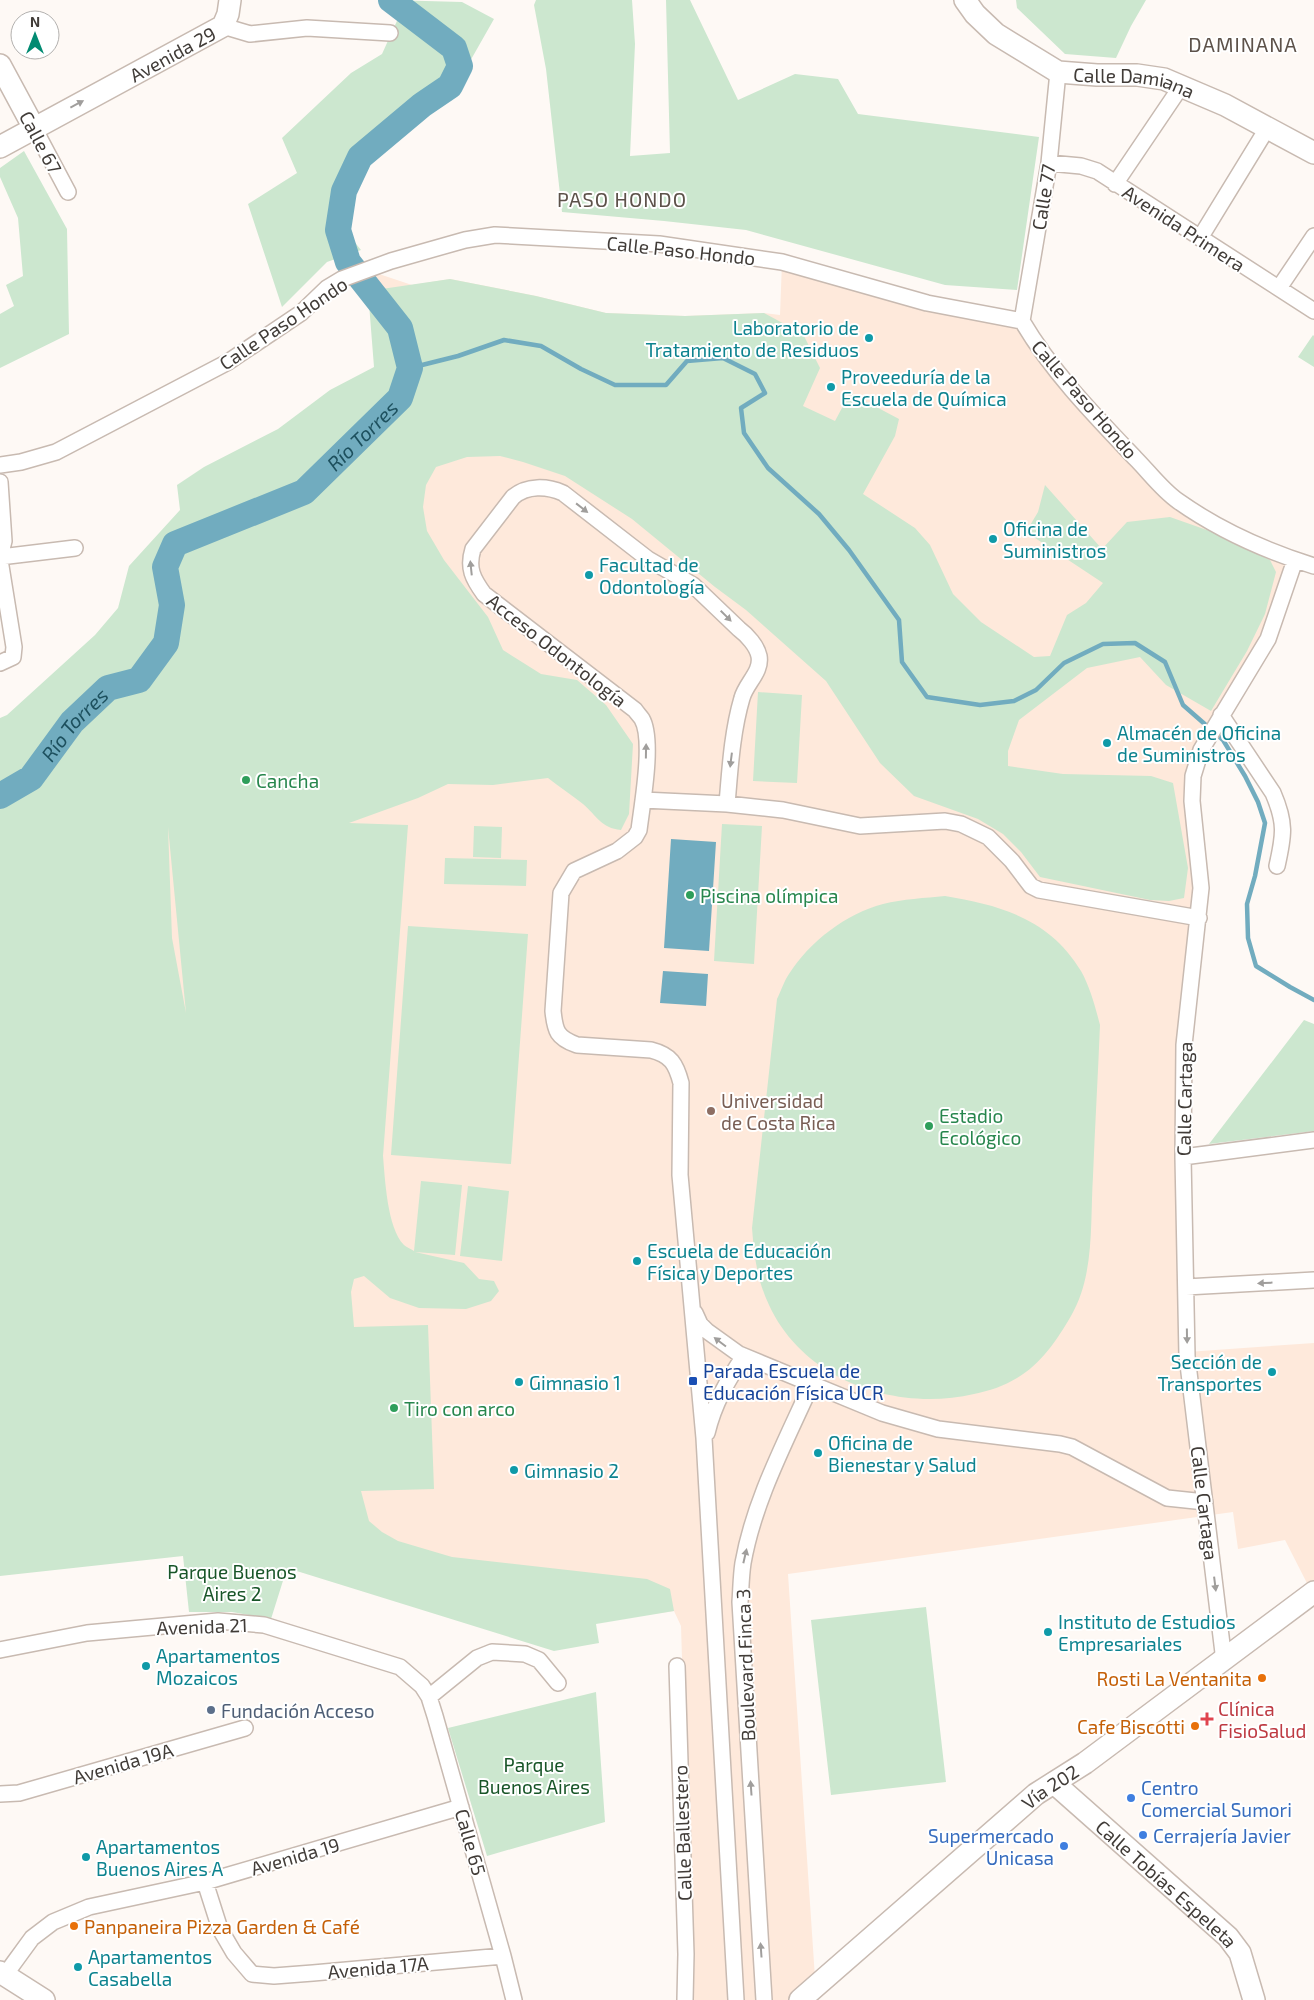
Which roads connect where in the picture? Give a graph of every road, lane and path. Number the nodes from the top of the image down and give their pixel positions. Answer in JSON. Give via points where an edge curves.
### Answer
{"nodes":[{"id":1,"x":230,"y":0,"type":"edge"},
{"id":2,"x":964,"y":0,"type":"edge"},
{"id":3,"x":223,"y":26,"type":"junction"},
{"id":4,"x":390,"y":33,"type":"dead end"},
{"id":5,"x":0,"y":65,"type":"edge"},
{"id":6,"x":1058,"y":72,"type":"junction"},
{"id":7,"x":1182,"y":85,"type":"junction"},
{"id":8,"x":1268,"y":127,"type":"junction"},
{"id":9,"x":34,"y":128,"type":"junction"},
{"id":10,"x":0,"y":147,"type":"edge"},
{"id":11,"x":1314,"y":153,"type":"edge"},
{"id":12,"x":1049,"y":163,"type":"junction"},
{"id":13,"x":1115,"y":184,"type":"junction"},
{"id":14,"x":68,"y":192,"type":"dead end"},
{"id":15,"x":1314,"y":236,"type":"edge"},
{"id":16,"x":1200,"y":238,"type":"junction"},
{"id":17,"x":1279,"y":288,"type":"junction"},
{"id":18,"x":1314,"y":311,"type":"edge"},
{"id":19,"x":1022,"y":321,"type":"junction"},
{"id":20,"x":0,"y":464,"type":"edge"},
{"id":21,"x":0,"y":482,"type":"edge"},
{"id":22,"x":74,"y":548,"type":"dead end"},
{"id":23,"x":0,"y":558,"type":"edge"},
{"id":24,"x":1295,"y":560,"type":"junction"},
{"id":25,"x":1314,"y":566,"type":"edge"},
{"id":26,"x":0,"y":663,"type":"edge"},
{"id":27,"x":1221,"y":715,"type":"junction"},
{"id":28,"x":642,"y":800,"type":"junction"},
{"id":29,"x":727,"y":804,"type":"junction"},
{"id":30,"x":1277,"y":866,"type":"dead end"},
{"id":31,"x":1199,"y":918,"type":"junction"},
{"id":32,"x":1314,"y":1140,"type":"edge"},
{"id":33,"x":1183,"y":1157,"type":"junction"},
{"id":34,"x":1314,"y":1280,"type":"edge"},
{"id":35,"x":1186,"y":1287,"type":"junction"},
{"id":36,"x":694,"y":1311,"type":"junction"},
{"id":37,"x":744,"y":1356,"type":"junction"},
{"id":38,"x":811,"y":1385,"type":"junction"},
{"id":39,"x":704,"y":1445,"type":"junction"},
{"id":40,"x":1205,"y":1502,"type":"junction"},
{"id":41,"x":1314,"y":1592,"type":"edge"},
{"id":42,"x":0,"y":1650,"type":"edge"},
{"id":43,"x":1224,"y":1661,"type":"junction"},
{"id":44,"x":677,"y":1666,"type":"dead end"},
{"id":45,"x":558,"y":1682,"type":"dead end"},
{"id":46,"x":425,"y":1692,"type":"junction"},
{"id":47,"x":246,"y":1728,"type":"dead end"},
{"id":48,"x":1054,"y":1783,"type":"junction"},
{"id":49,"x":0,"y":1794,"type":"edge"},
{"id":50,"x":461,"y":1807,"type":"junction"},
{"id":51,"x":205,"y":1882,"type":"junction"},
{"id":52,"x":504,"y":1956,"type":"junction"},
{"id":53,"x":3,"y":1974,"type":"edge"},
{"id":54,"x":44,"y":2000,"type":"edge"},
{"id":55,"x":514,"y":2000,"type":"edge"},
{"id":56,"x":685,"y":2000,"type":"edge"},
{"id":57,"x":736,"y":2000,"type":"edge"},
{"id":58,"x":764,"y":2000,"type":"edge"},
{"id":59,"x":800,"y":2000,"type":"edge"},
{"id":60,"x":1254,"y":2000,"type":"edge"}],
"edges":[{"from":1,"to":3,"type":"main road"},
{"from":2,"to":6,"type":"main road","name":"Calle Damiana","via":[[996,34]]},
{"from":3,"to":4,"type":"street","name":"Avenida 29","via":[[250,34],[307,28]]},
{"from":9,"to":3,"type":"main road","name":"Avenida 29","one_way":true},
{"from":5,"to":9,"type":"main road","name":"Calle 67"},
{"from":6,"to":7,"type":"main road","name":"Calle Damiana","via":[[1137,75]]},
{"from":6,"to":12,"type":"street","name":"Calle 77"},
{"from":7,"to":8,"type":"main road","name":"Calle Damiana"},
{"from":7,"to":13,"type":"street"},
{"from":8,"to":11,"type":"main road","name":"Calle Damiana"},
{"from":8,"to":16,"type":"street"},
{"from":9,"to":10,"type":"main road","name":"Avenida 29"},
{"from":9,"to":14,"type":"street","name":"Calle 67"},
{"from":12,"to":13,"type":"street","name":"Avenida Primera","via":[[1097,171]]},
{"from":12,"to":19,"type":"street","name":"Calle 77"},
{"from":13,"to":16,"type":"street","name":"Avenida Primera"},
{"from":15,"to":17,"type":"street"},
{"from":16,"to":17,"type":"street","name":"Avenida Primera"},
{"from":17,"to":18,"type":"street","name":"Avenida Primera"},
{"from":19,"to":20,"type":"street","name":"Calle Paso Hondo","via":[[927,303],[782,262],[659,244],[496,235],[465,240],[391,261],[342,279],[327,288],[301,313],[228,362],[56,452]]},
{"from":19,"to":24,"type":"street","name":"Calle Paso Hondo","via":[[1054,369],[1175,500],[1232,534]]},
{"from":21,"to":23,"type":"street","via":[[4,541]]},
{"from":22,"to":23,"type":"street"},
{"from":23,"to":26,"type":"street","via":[[14,646],[13,657]]},
{"from":24,"to":25,"type":"street","name":"Calle Paso Hondo"},
{"from":24,"to":27,"type":"street","name":"Calle Cartaga","via":[[1268,639]]},
{"from":27,"to":30,"type":"street","via":[[1279,806],[1283,839]]},
{"from":27,"to":31,"type":"street","name":"Calle Cartaga","via":[[1201,750],[1193,776],[1192,801],[1201,888]]},
{"from":28,"to":29,"type":"street"},
{"from":28,"to":29,"type":"street","name":"Acceso Odontología","one_way":true,"via":[[647,752],[642,719],[627,703],[484,594],[473,578],[470,566],[473,549],[520,491],[536,488],[563,493],[648,559],[693,584],[747,635],[759,656],[758,669],[745,688],[734,732]]},
{"from":28,"to":36,"type":"street","name":"Boulevard Finca 3","via":[[639,830],[635,837],[617,851],[574,871],[560,893],[552,1011],[554,1026],[566,1041],[652,1050],[673,1060],[678,1069],[682,1097],[680,1175]]},
{"from":29,"to":31,"type":"street","via":[[800,812],[860,826],[946,821],[961,824],[994,842],[1031,886],[1039,890]]},
{"from":31,"to":33,"type":"street","name":"Calle Cartaga","via":[[1184,1045]]},
{"from":32,"to":33,"type":"street"},
{"from":33,"to":35,"type":"street","name":"Calle Cartaga"},
{"from":34,"to":35,"type":"street","one_way":true},
{"from":35,"to":40,"type":"street","name":"Calle Cartaga","one_way":true,"via":[[1187,1356]]},
{"from":37,"to":36,"type":"street","name":"Boulevard Finca 3","one_way":true,"via":[[724,1346],[707,1331]]},
{"from":36,"to":39,"type":"street","name":"Boulevard Finca 3"},
{"from":37,"to":38,"type":"street","name":"Boulevard Finca 3"},
{"from":37,"to":39,"type":"street","name":"Boulevard Finca 3","via":[[715,1404]]},
{"from":38,"to":40,"type":"street","via":[[882,1413],[938,1429],[1072,1447],[1167,1498]]},
{"from":58,"to":38,"type":"street","name":"Boulevard Finca 3","one_way":true,"via":[[740,1592],[754,1519]]},
{"from":39,"to":57,"type":"street","name":"Boulevard Finca 3"},
{"from":40,"to":43,"type":"street","name":"Calle Cartaga","one_way":true},
{"from":41,"to":43,"type":"main road","name":"Vía 202"},
{"from":42,"to":46,"type":"street","name":"Avenida 21","via":[[87,1633],[218,1621],[264,1625],[400,1667]]},
{"from":43,"to":48,"type":"main road","name":"Vía 202"},
{"from":44,"to":56,"type":"street","name":"Calle Ballestero"},
{"from":45,"to":46,"type":"street","via":[[539,1660],[525,1654],[492,1652],[477,1658]]},
{"from":46,"to":50,"type":"street","name":"Calle 65"},
{"from":47,"to":49,"type":"street","name":"Avenida 19A","via":[[19,1793]]},
{"from":48,"to":59,"type":"main road","name":"Vía 202","via":[[1009,1815]]},
{"from":48,"to":60,"type":"main road","name":"Calle Tobías Espeleta","via":[[1228,1937],[1240,1952]]},
{"from":50,"to":51,"type":"street","name":"Avenida 19"},
{"from":50,"to":52,"type":"street","name":"Calle 65"},
{"from":51,"to":52,"type":"street","name":"Avenida 17A","via":[[220,1929],[252,1974],[313,1974]]},
{"from":51,"to":53,"type":"street","name":"Avenida 19","via":[[88,1907],[53,1922],[32,1938]]},
{"from":52,"to":55,"type":"street","name":"Calle 65"},
{"from":53,"to":54,"type":"main road"}]}
